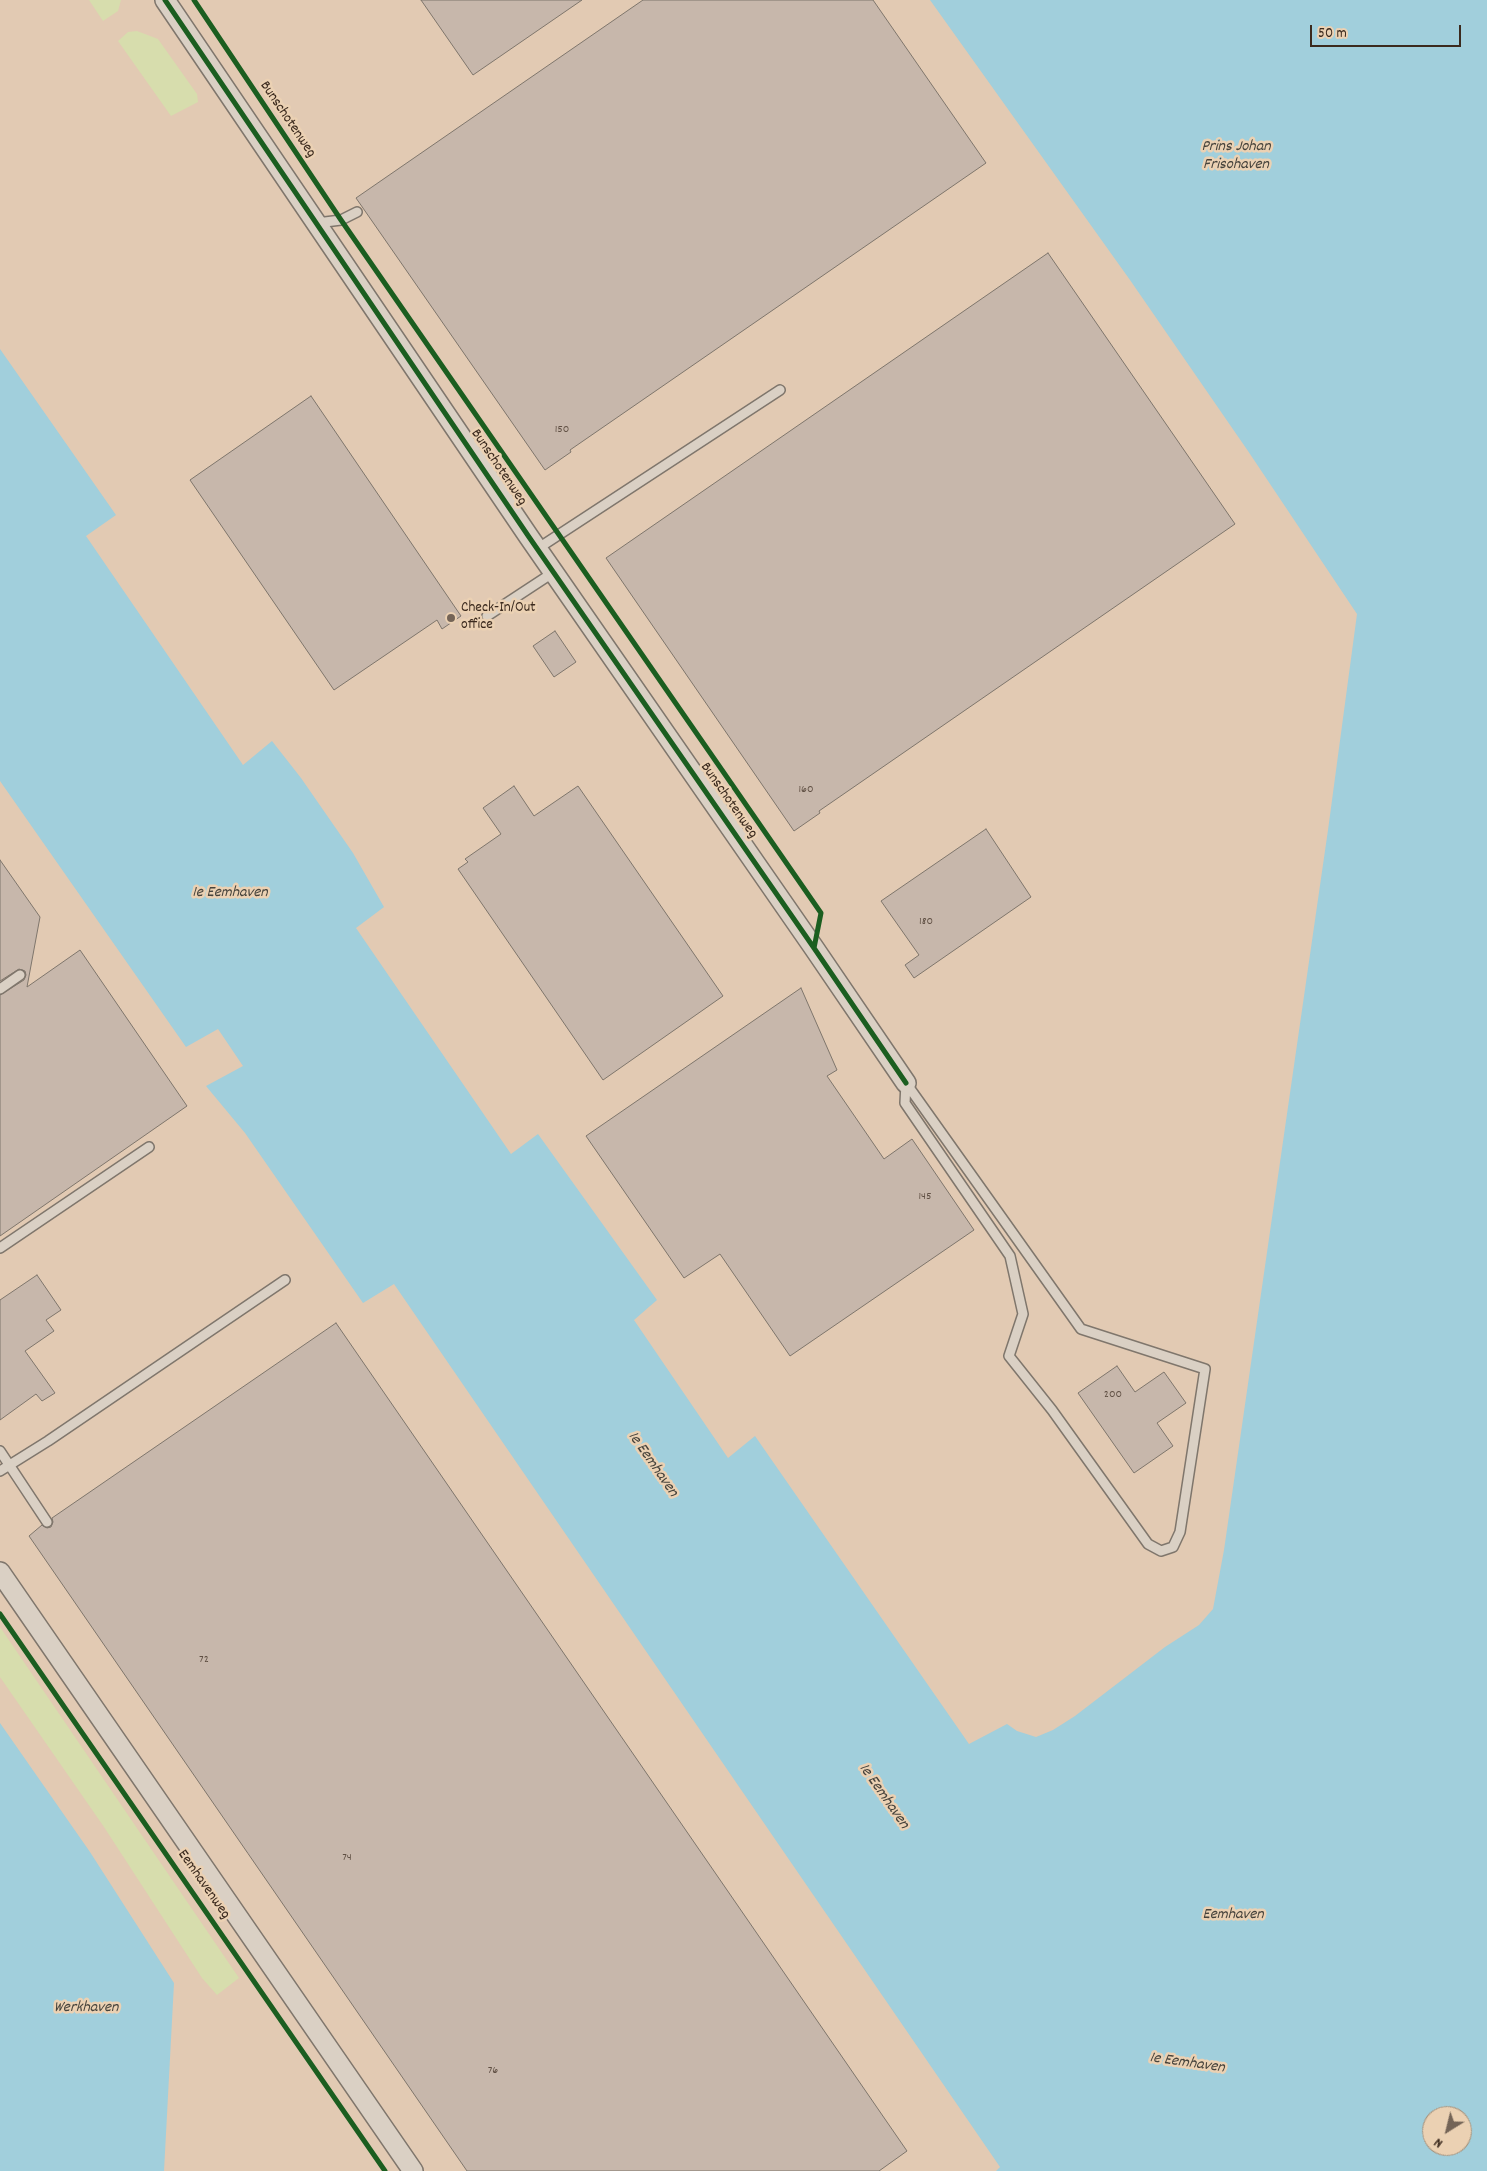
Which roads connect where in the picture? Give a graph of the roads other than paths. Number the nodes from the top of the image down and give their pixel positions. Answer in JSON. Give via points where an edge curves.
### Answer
{"nodes":[{"id":1,"x":165,"y":0,"type":"edge"},
{"id":2,"x":358,"y":212,"type":"dead end"},
{"id":3,"x":317,"y":223,"type":"junction"},
{"id":4,"x":780,"y":390,"type":"dead end"},
{"id":5,"x":537,"y":549,"type":"junction"},
{"id":6,"x":554,"y":572,"type":"junction"},
{"id":7,"x":487,"y":616,"type":"dead end"},
{"id":8,"x":20,"y":975,"type":"dead end"},
{"id":9,"x":0,"y":990,"type":"edge"},
{"id":10,"x":906,"y":1083,"type":"junction"},
{"id":11,"x":149,"y":1147,"type":"dead end"},
{"id":12,"x":0,"y":1248,"type":"edge"},
{"id":13,"x":285,"y":1280,"type":"dead end"},
{"id":14,"x":0,"y":1451,"type":"edge"},
{"id":15,"x":10,"y":1465,"type":"junction"},
{"id":16,"x":0,"y":1471,"type":"edge"},
{"id":17,"x":47,"y":1522,"type":"dead end"},
{"id":18,"x":0,"y":1572,"type":"edge"},
{"id":19,"x":413,"y":2171,"type":"edge"}],
"edges":[{"from":1,"to":3,"type":"street","name":"Bunschotenweg"},
{"from":2,"to":3,"type":"lane","via":[[341,220]]},
{"from":3,"to":5,"type":"street","name":"Bunschotenweg"},
{"from":4,"to":5,"type":"lane"},
{"from":5,"to":6,"type":"street","name":"Bunschotenweg"},
{"from":6,"to":7,"type":"lane"},
{"from":6,"to":10,"type":"street","name":"Bunschotenweg"},
{"from":8,"to":9,"type":"lane"},
{"from":10,"to":10,"type":"lane","via":[[1081,1329],[1205,1369],[1180,1532],[1173,1547],[1161,1551],[1148,1544],[1009,1356],[1023,1314],[1010,1256],[905,1103]]},
{"from":11,"to":12,"type":"lane"},
{"from":13,"to":15,"type":"lane"},
{"from":14,"to":15,"type":"lane"},
{"from":15,"to":16,"type":"lane"},
{"from":15,"to":17,"type":"lane"},
{"from":18,"to":19,"type":"street","name":"Eemhavenweg"}]}
